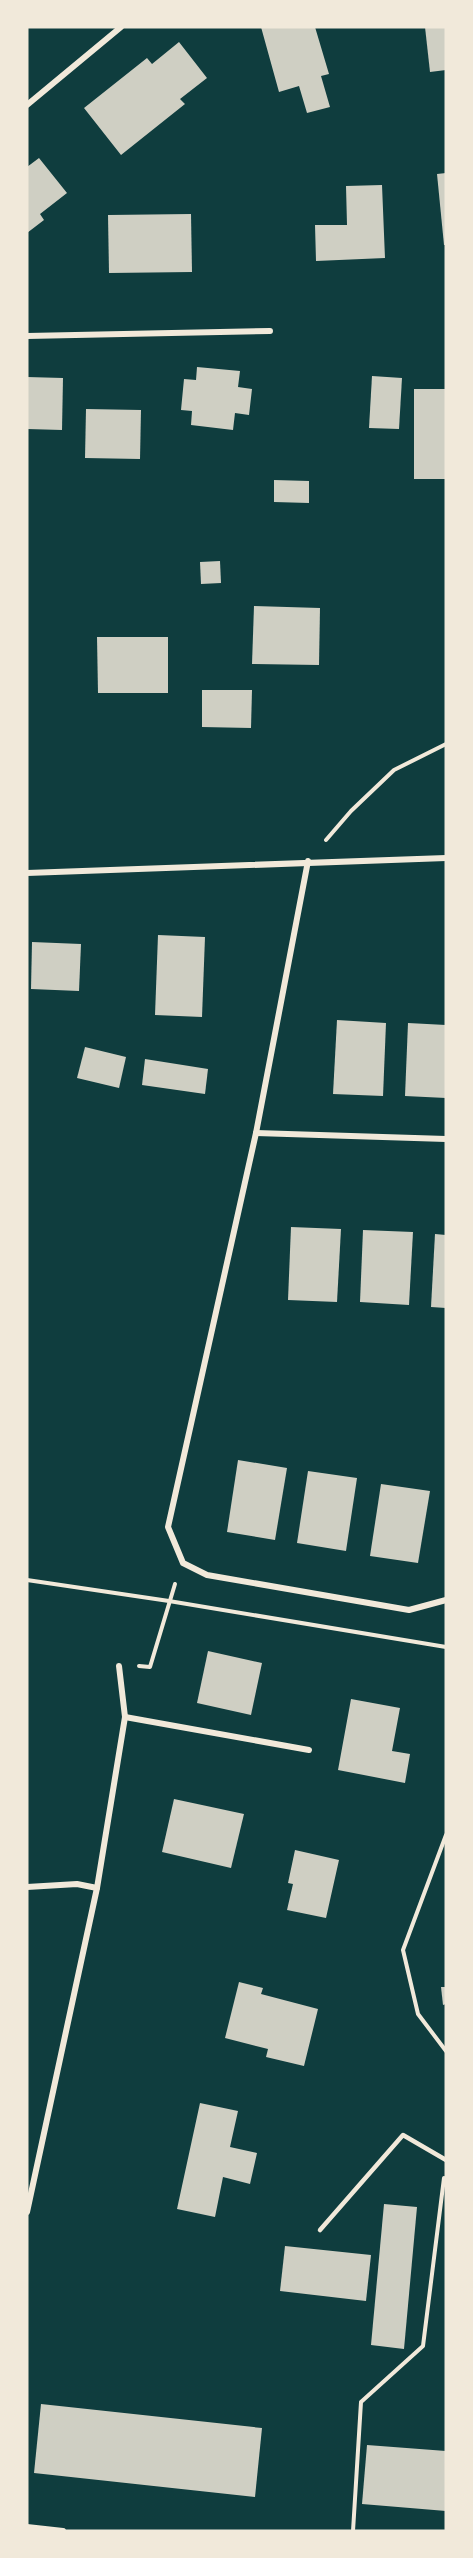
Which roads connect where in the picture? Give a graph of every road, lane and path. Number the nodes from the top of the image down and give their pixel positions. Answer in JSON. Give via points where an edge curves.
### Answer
{"nodes":[{"id":1,"x":121,"y":27,"type":"edge"},
{"id":2,"x":27,"y":105,"type":"edge"},
{"id":3,"x":270,"y":331,"type":"dead end"},
{"id":4,"x":27,"y":336,"type":"edge"},
{"id":5,"x":446,"y":744,"type":"edge"},
{"id":6,"x":446,"y":858,"type":"edge"},
{"id":7,"x":308,"y":861,"type":"junction"},
{"id":8,"x":27,"y":873,"type":"edge"},
{"id":9,"x":256,"y":1132,"type":"junction"},
{"id":10,"x":446,"y":1139,"type":"edge"},
{"id":11,"x":183,"y":1563,"type":"junction"},
{"id":12,"x":27,"y":1580,"type":"edge"},
{"id":13,"x":169,"y":1600,"type":"junction"},
{"id":14,"x":446,"y":1600,"type":"edge"},
{"id":15,"x":446,"y":1647,"type":"edge"},
{"id":16,"x":119,"y":1666,"type":"joint"},
{"id":17,"x":125,"y":1717,"type":"junction"},
{"id":18,"x":309,"y":1750,"type":"dead end"},
{"id":19,"x":446,"y":1835,"type":"edge"},
{"id":20,"x":27,"y":1887,"type":"edge"},
{"id":21,"x":97,"y":1888,"type":"junction"},
{"id":22,"x":446,"y":2051,"type":"edge"},
{"id":23,"x":446,"y":2160,"type":"edge"},
{"id":24,"x":445,"y":2177,"type":"edge"},
{"id":25,"x":27,"y":2212,"type":"edge"},
{"id":26,"x":320,"y":2230,"type":"dead end"},
{"id":27,"x":27,"y":2527,"type":"edge"},
{"id":28,"x":63,"y":2531,"type":"edge"},
{"id":29,"x":353,"y":2531,"type":"edge"}],
"edges":[{"from":1,"to":2,"type":"street"},
{"from":3,"to":4,"type":"street"},
{"from":5,"to":7,"type":"path","via":[[394,770],[351,811]]},
{"from":6,"to":7,"type":"street"},
{"from":7,"to":8,"type":"street"},
{"from":7,"to":9,"type":"street"},
{"from":9,"to":10,"type":"street"},
{"from":9,"to":11,"type":"street","via":[[168,1527]]},
{"from":11,"to":13,"type":"path"},
{"from":11,"to":14,"type":"street","via":[[207,1575],[410,1610]]},
{"from":12,"to":13,"type":"path"},
{"from":13,"to":15,"type":"path"},
{"from":13,"to":16,"type":"path","via":[[150,1667]]},
{"from":16,"to":17,"type":"street"},
{"from":17,"to":18,"type":"street"},
{"from":17,"to":21,"type":"street"},
{"from":19,"to":22,"type":"path","via":[[403,1950],[418,2014]]},
{"from":20,"to":21,"type":"street","via":[[77,1884]]},
{"from":21,"to":25,"type":"street"},
{"from":23,"to":26,"type":"lane","via":[[402,2135]]},
{"from":24,"to":29,"type":"path","via":[[423,2346],[361,2402]]},
{"from":27,"to":28,"type":"street"}]}
